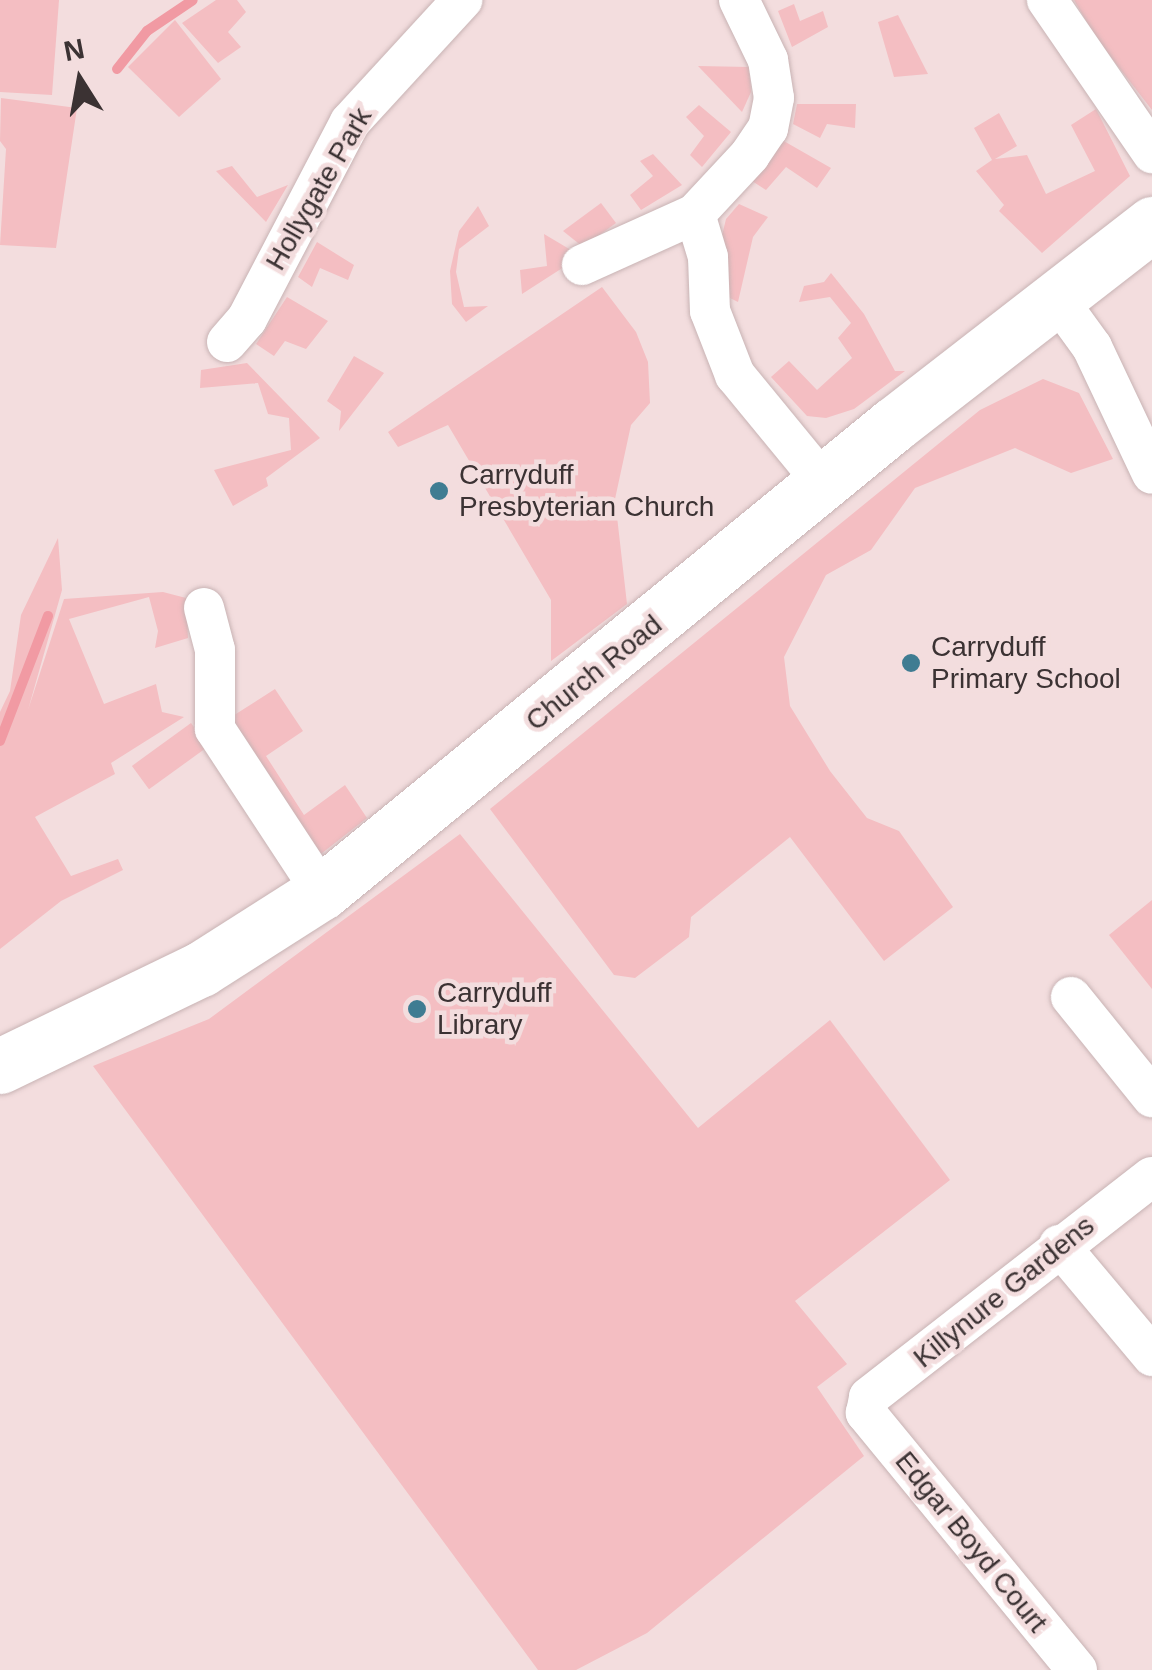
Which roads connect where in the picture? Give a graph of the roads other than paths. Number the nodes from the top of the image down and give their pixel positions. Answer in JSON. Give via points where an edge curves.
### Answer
{"nodes":[{"id":1,"x":462,"y":0,"type":"edge"},
{"id":2,"x":739,"y":0,"type":"edge"},
{"id":3,"x":1047,"y":0,"type":"edge"},
{"id":4,"x":1152,"y":153,"type":"edge"},
{"id":5,"x":695,"y":214,"type":"junction"},
{"id":6,"x":1152,"y":224,"type":"edge"},
{"id":7,"x":582,"y":264,"type":"dead end"},
{"id":8,"x":1055,"y":296,"type":"junction"},
{"id":9,"x":227,"y":342,"type":"dead end"},
{"id":10,"x":1152,"y":474,"type":"edge"},
{"id":11,"x":823,"y":482,"type":"junction"},
{"id":12,"x":204,"y":608,"type":"dead end"},
{"id":13,"x":322,"y":892,"type":"junction"},
{"id":14,"x":1071,"y":998,"type":"dead end"},
{"id":15,"x":0,"y":1066,"type":"edge"},
{"id":16,"x":1152,"y":1097,"type":"edge"},
{"id":17,"x":1152,"y":1177,"type":"edge"},
{"id":18,"x":1059,"y":1245,"type":"junction"},
{"id":19,"x":1152,"y":1356,"type":"edge"},
{"id":20,"x":860,"y":1395,"type":"joint"},
{"id":21,"x":1077,"y":1670,"type":"edge"}],
"edges":[{"from":1,"to":9,"type":"street","name":"Hollygate Park","via":[[350,122],[247,319]]},
{"from":2,"to":5,"type":"street","via":[[768,60],[774,98],[768,128]]},
{"from":3,"to":4,"type":"street"},
{"from":5,"to":7,"type":"street"},
{"from":5,"to":11,"type":"street","via":[[722,350]]},
{"from":6,"to":8,"type":"main road","name":"Church Road"},
{"from":8,"to":10,"type":"street","via":[[1092,347]]},
{"from":8,"to":11,"type":"main road","name":"Church Road"},
{"from":11,"to":13,"type":"main road","name":"Church Road"},
{"from":12,"to":13,"type":"street","via":[[215,650],[215,729]]},
{"from":13,"to":15,"type":"main road","name":"Church Road","via":[[201,969]]},
{"from":14,"to":16,"type":"street"},
{"from":17,"to":18,"type":"street","name":"Killynure Gardens"},
{"from":18,"to":19,"type":"street"},
{"from":18,"to":20,"type":"street","name":"Killynure Gardens"},
{"from":20,"to":21,"type":"street","name":"Edgar Boyd Court"}]}
